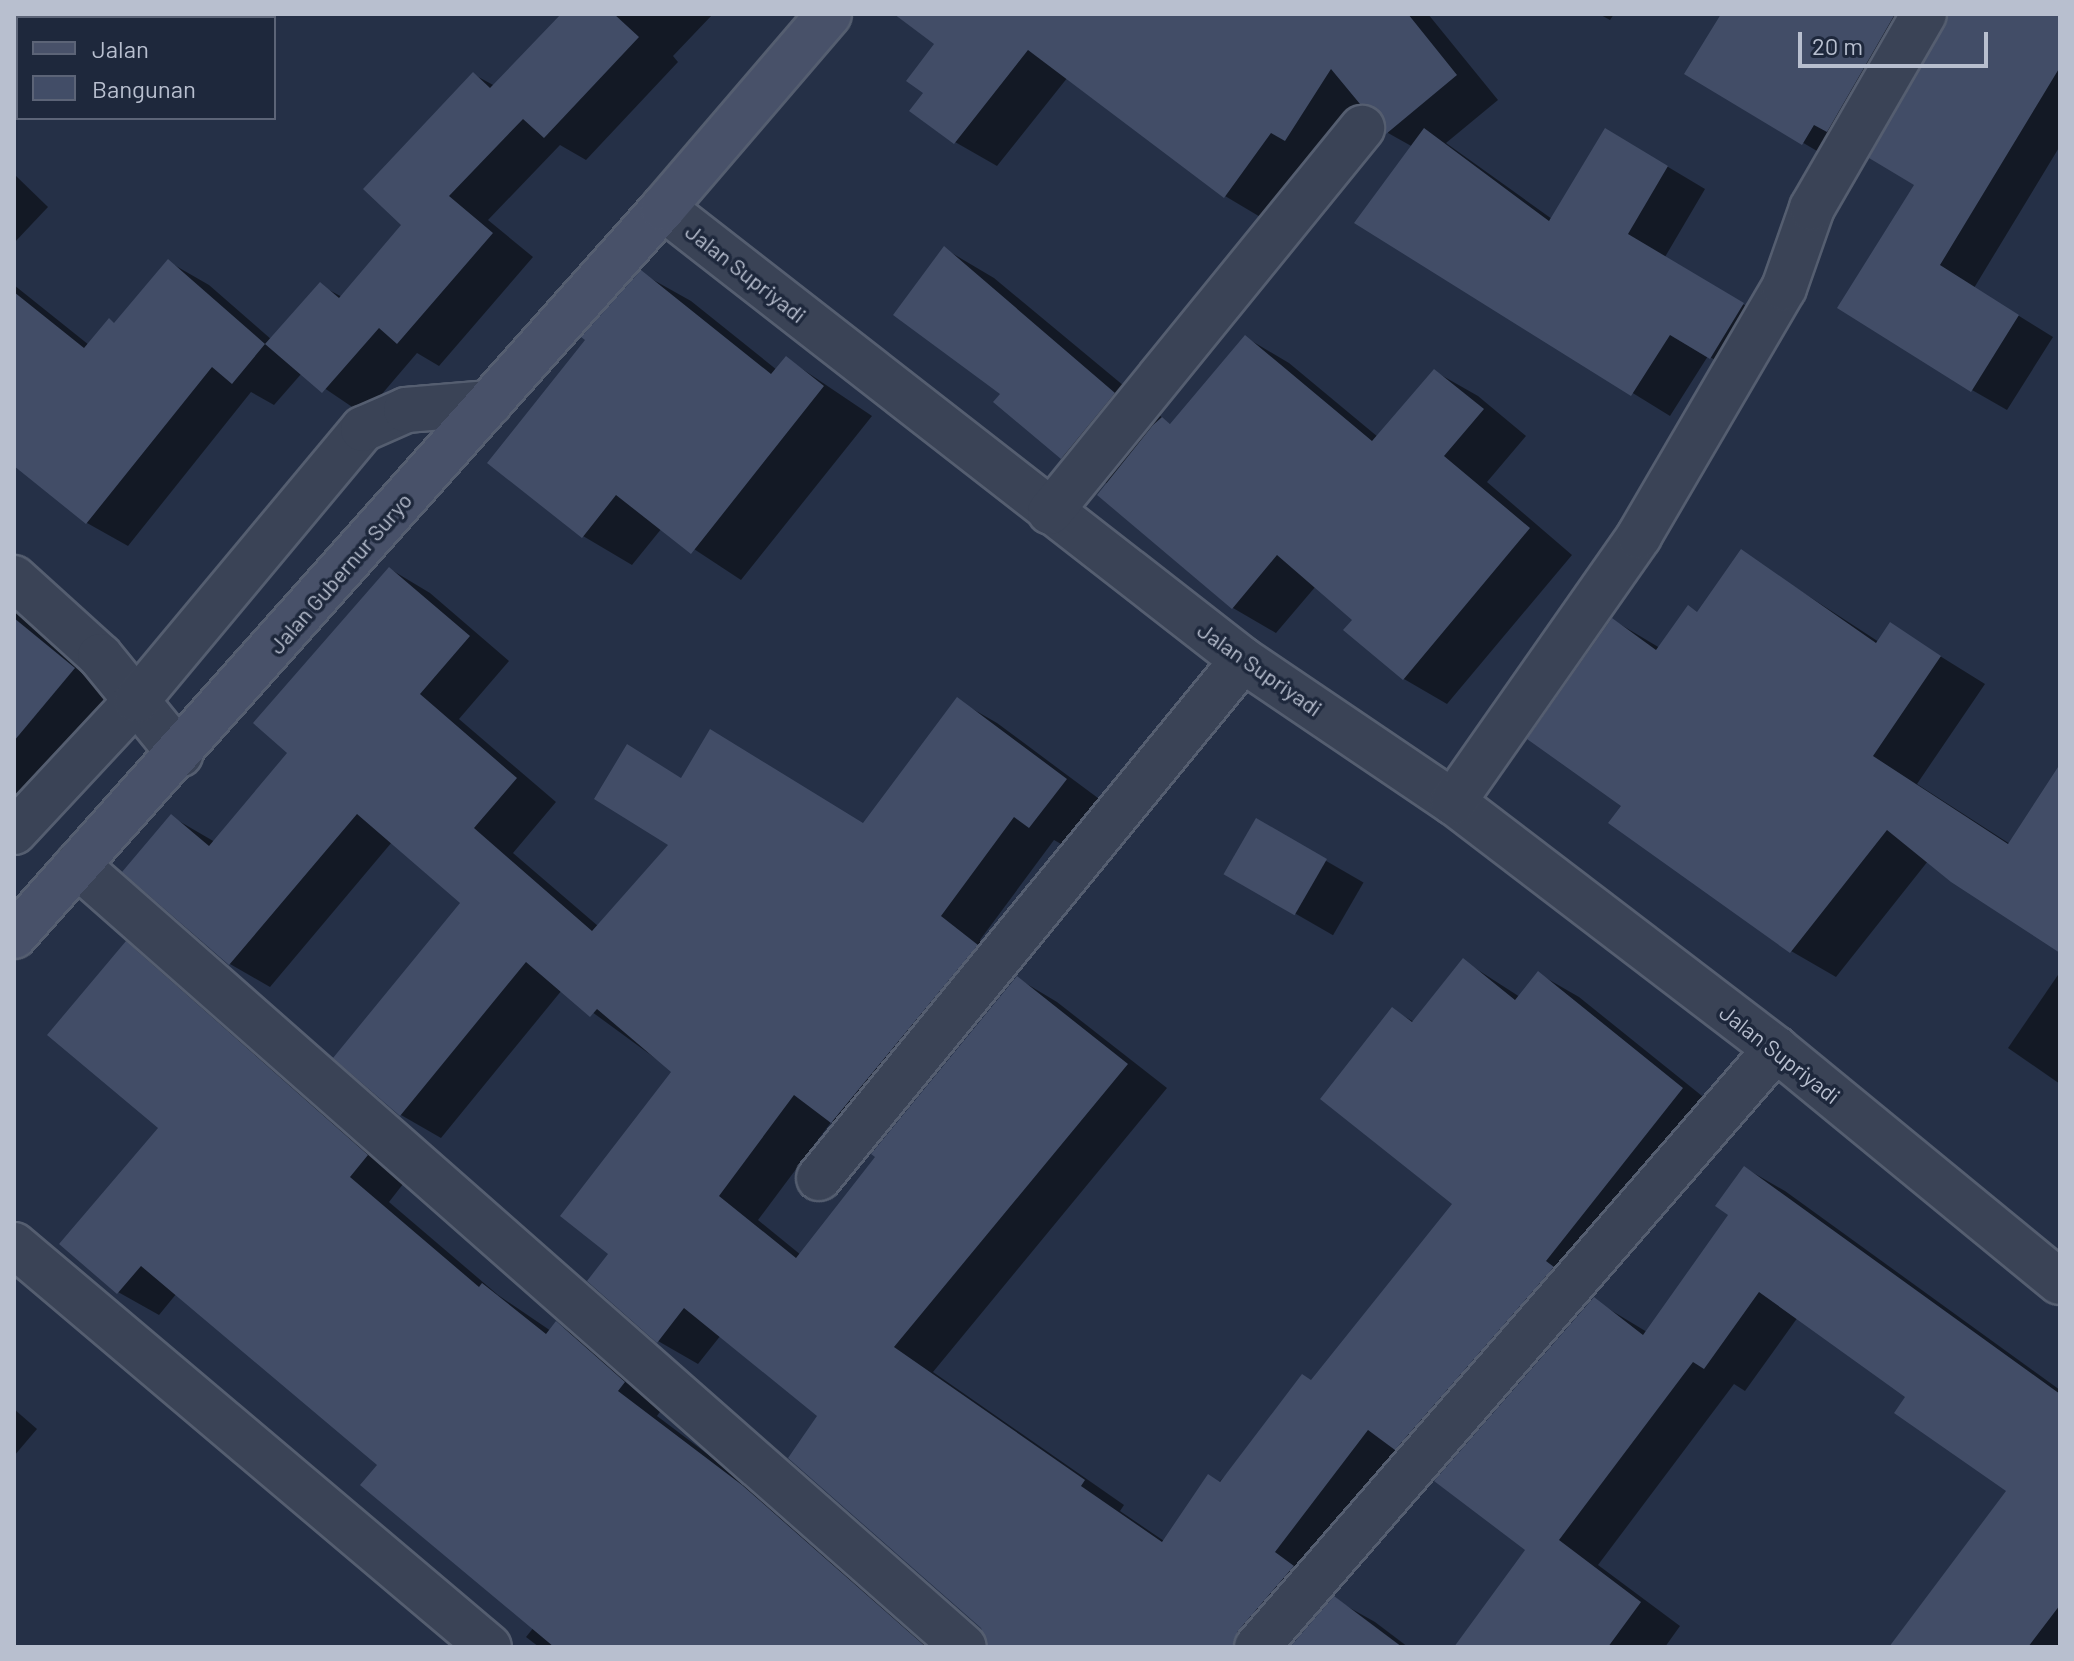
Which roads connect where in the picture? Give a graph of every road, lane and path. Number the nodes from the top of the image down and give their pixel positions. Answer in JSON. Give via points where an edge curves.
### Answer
{"nodes":[{"id":1,"x":829,"y":14,"type":"edge"},
{"id":2,"x":1924,"y":14,"type":"edge"},
{"id":3,"x":1362,"y":128,"type":"dead end"},
{"id":4,"x":663,"y":208,"type":"junction"},
{"id":5,"x":490,"y":403,"type":"junction"},
{"id":6,"x":1050,"y":512,"type":"junction"},
{"id":7,"x":14,"y":578,"type":"edge"},
{"id":8,"x":1243,"y":660,"type":"junction"},
{"id":9,"x":137,"y":700,"type":"junction"},
{"id":10,"x":180,"y":754,"type":"junction"},
{"id":11,"x":1453,"y":802,"type":"junction"},
{"id":12,"x":14,"y":832,"type":"edge"},
{"id":13,"x":77,"y":865,"type":"junction"},
{"id":14,"x":14,"y":936,"type":"edge"},
{"id":15,"x":1776,"y":1049,"type":"junction"},
{"id":16,"x":819,"y":1178,"type":"dead end"},
{"id":17,"x":14,"y":1245,"type":"edge"},
{"id":18,"x":2060,"y":1282,"type":"edge"},
{"id":19,"x":489,"y":1647,"type":"edge"},
{"id":20,"x":964,"y":1647,"type":"edge"},
{"id":21,"x":1257,"y":1647,"type":"edge"}],
"edges":[{"from":1,"to":4,"type":"main road","name":"Jalan Supriyadi"},
{"from":2,"to":11,"type":"street","via":[[1812,208],[1784,288],[1639,536]]},
{"from":3,"to":6,"type":"street"},
{"from":4,"to":5,"type":"main road","name":"Jalan Gubernur Suryo"},
{"from":4,"to":6,"type":"street","name":"Jalan Supriyadi"},
{"from":5,"to":9,"type":"street","via":[[406,410],[363,429]]},
{"from":5,"to":10,"type":"main road","name":"Jalan Gubernur Suryo"},
{"from":6,"to":8,"type":"street","name":"Jalan Supriyadi"},
{"from":7,"to":9,"type":"street","via":[[100,656]]},
{"from":8,"to":11,"type":"street","name":"Jalan Supriyadi"},
{"from":8,"to":16,"type":"street"},
{"from":9,"to":10,"type":"street"},
{"from":9,"to":12,"type":"street"},
{"from":10,"to":13,"type":"main road","name":"Jalan Gubernur Suryo"},
{"from":11,"to":15,"type":"street","name":"Jalan Supriyadi"},
{"from":13,"to":14,"type":"main road","name":"Jalan Gubernur Suryo"},
{"from":13,"to":20,"type":"street"},
{"from":15,"to":18,"type":"street","name":"Jalan Supriyadi"},
{"from":15,"to":21,"type":"street"},
{"from":17,"to":19,"type":"street"}]}
